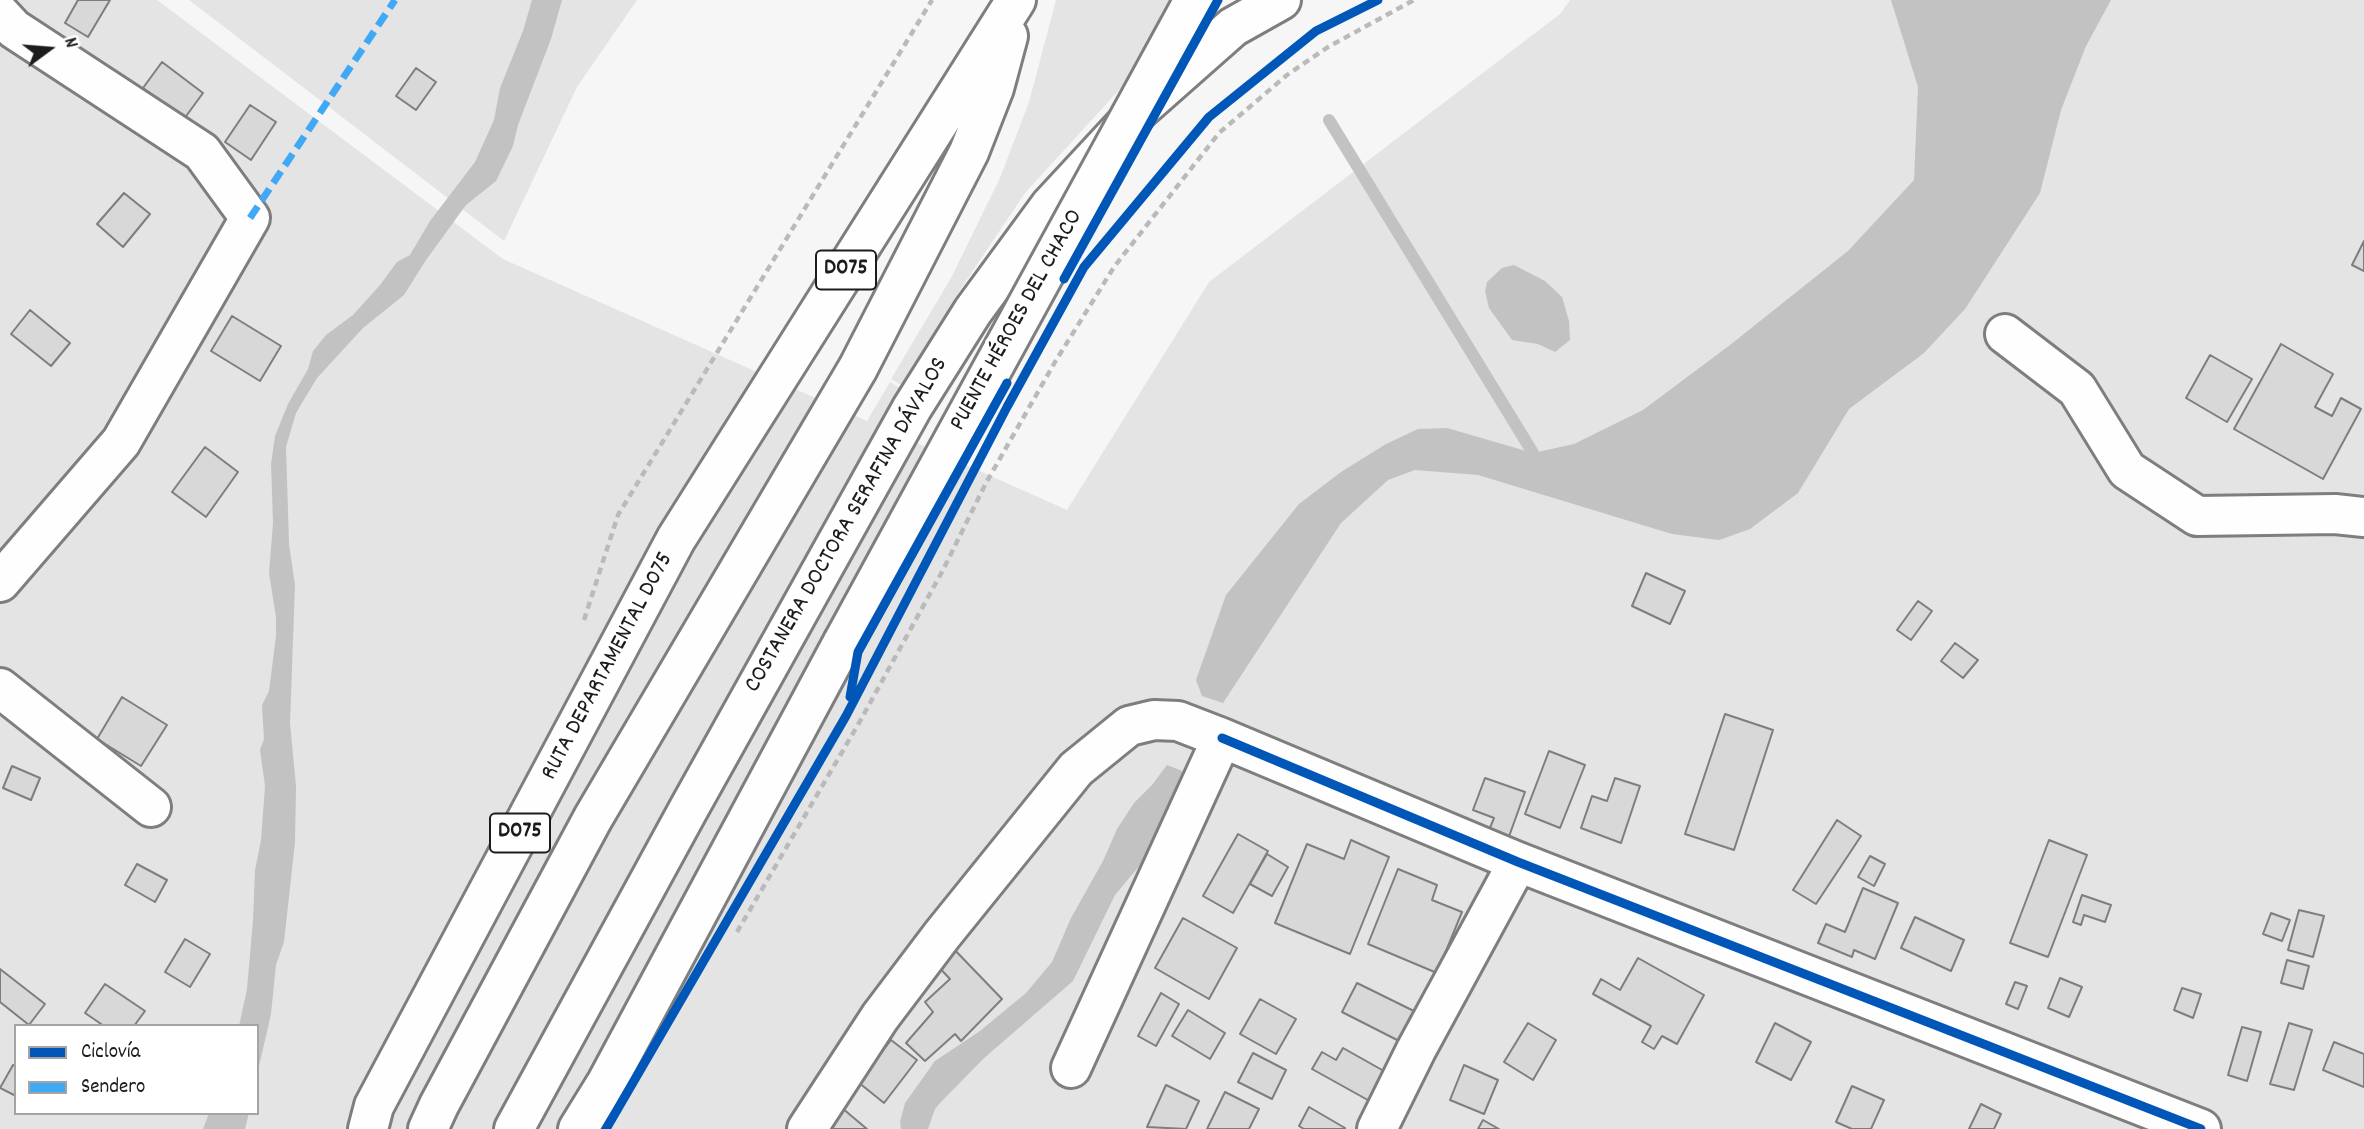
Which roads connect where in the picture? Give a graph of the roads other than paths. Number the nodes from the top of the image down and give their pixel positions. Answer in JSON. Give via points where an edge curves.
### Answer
{"nodes":[{"id":1,"x":1017,"y":0,"type":"edge"},
{"id":2,"x":1194,"y":0,"type":"edge"},
{"id":3,"x":1281,"y":0,"type":"edge"},
{"id":4,"x":0,"y":15,"type":"edge"},
{"id":5,"x":2005,"y":334,"type":"dead end"},
{"id":6,"x":2364,"y":517,"type":"edge"},
{"id":7,"x":0,"y":582,"type":"edge"},
{"id":8,"x":0,"y":688,"type":"edge"},
{"id":9,"x":1222,"y":738,"type":"junction"},
{"id":10,"x":151,"y":807,"type":"dead end"},
{"id":11,"x":1518,"y":862,"type":"junction"},
{"id":12,"x":1071,"y":1068,"type":"dead end"},
{"id":13,"x":368,"y":1129,"type":"edge"},
{"id":14,"x":428,"y":1129,"type":"edge"},
{"id":15,"x":513,"y":1129,"type":"edge"},
{"id":16,"x":578,"y":1129,"type":"edge"},
{"id":17,"x":807,"y":1129,"type":"edge"},
{"id":18,"x":1377,"y":1129,"type":"edge"},
{"id":19,"x":2201,"y":1129,"type":"edge"}],
"edges":[{"from":1,"to":13,"type":"main road","name":"RUTA DEPARTAMENTAL D075","number":"D075","via":[[676,540],[374,1106]]},
{"from":1,"to":14,"type":"main road","via":[[994,88],[969,152],[864,356],[593,818]]},
{"from":2,"to":16,"type":"main road","name":"PUENTE HÉROES DEL CHACO","bridge":true},
{"from":3,"to":15,"type":"main road","name":"COSTANERA DOCTORA SERAFINA DÁVALOS","via":[[1233,27],[1139,110],[1050,206],[973,311],[905,420]]},
{"from":4,"to":7,"type":"main road","via":[[202,152],[250,218],[121,442]]},
{"from":5,"to":6,"type":"main road","via":[[2077,388],[2126,470],[2197,516]]},
{"from":8,"to":10,"type":"main road"},
{"from":9,"to":11,"type":"main road"},
{"from":9,"to":12,"type":"main road"},
{"from":9,"to":17,"type":"main road","via":[[1178,721],[1153,720],[1129,726],[1076,769],[880,1017]]},
{"from":11,"to":18,"type":"main road"},
{"from":11,"to":19,"type":"main road"}]}
